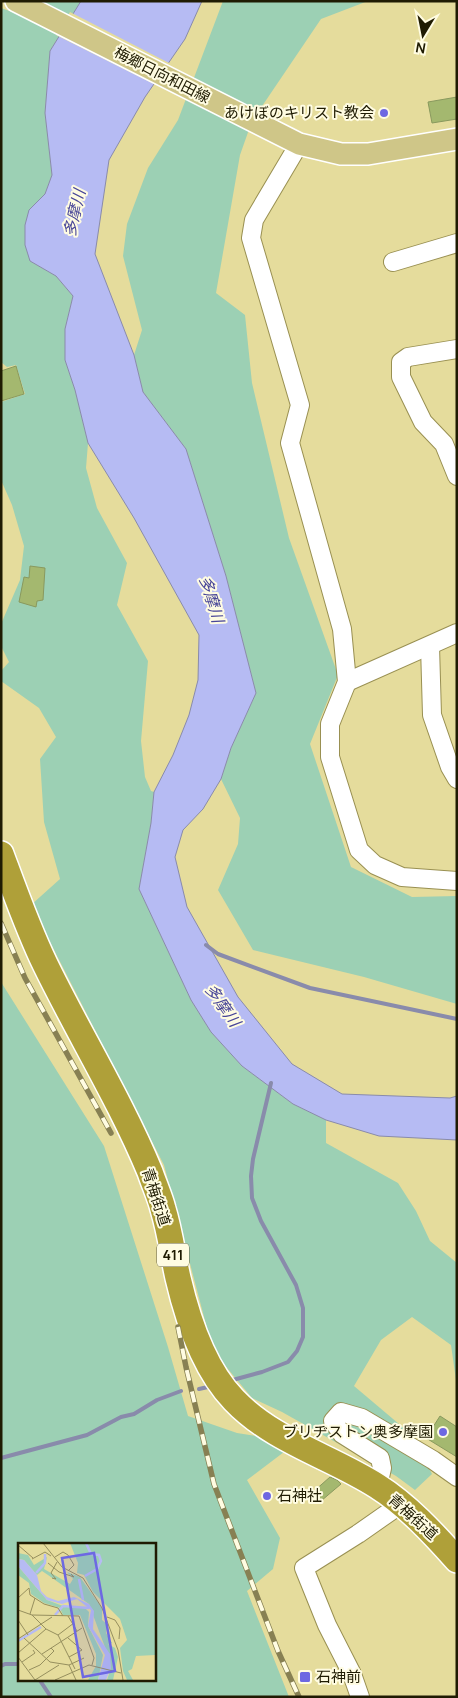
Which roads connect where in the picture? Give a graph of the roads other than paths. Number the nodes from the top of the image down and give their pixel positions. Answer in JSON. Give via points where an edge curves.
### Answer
{"nodes":[{"id":1,"x":16,"y":1,"type":"edge"},
{"id":2,"x":457,"y":139,"type":"edge"},
{"id":3,"x":298,"y":144,"type":"junction"},
{"id":4,"x":457,"y":243,"type":"edge"},
{"id":5,"x":393,"y":262,"type":"dead end"},
{"id":6,"x":457,"y":349,"type":"edge"},
{"id":7,"x":457,"y":476,"type":"edge"},
{"id":8,"x":457,"y":634,"type":"edge"},
{"id":9,"x":430,"y":646,"type":"junction"},
{"id":10,"x":347,"y":682,"type":"junction"},
{"id":11,"x":455,"y":770,"type":"edge"},
{"id":12,"x":1,"y":854,"type":"edge"},
{"id":13,"x":457,"y":881,"type":"edge"},
{"id":14,"x":457,"y":1477,"type":"edge"},
{"id":15,"x":378,"y":1486,"type":"junction"},
{"id":16,"x":401,"y":1504,"type":"junction"},
{"id":17,"x":457,"y":1560,"type":"edge"},
{"id":18,"x":360,"y":1697,"type":"edge"}],
"edges":[{"from":1,"to":3,"type":"main road","name":"梅郷日向和田線"},
{"from":2,"to":3,"type":"main road","name":"梅郷日向和田線","via":[[368,154],[341,154]]},
{"from":3,"to":10,"type":"street","via":[[254,220],[251,238],[300,405],[290,442],[342,629]]},
{"from":4,"to":5,"type":"street"},
{"from":6,"to":7,"type":"street","via":[[408,358],[401,362],[400,370],[422,422],[444,444]]},
{"from":8,"to":9,"type":"street"},
{"from":9,"to":10,"type":"street"},
{"from":9,"to":11,"type":"street","via":[[432,715]]},
{"from":10,"to":13,"type":"street","via":[[330,724],[330,757],[359,850],[375,865],[402,877]]},
{"from":12,"to":15,"type":"highway","name":"青梅街道","number":"411","via":[[45,964],[122,1112],[149,1172],[163,1209],[178,1281],[208,1367],[235,1401],[275,1432]]},
{"from":14,"to":15,"type":"street","via":[[362,1418],[341,1412],[333,1421],[342,1434],[380,1458],[382,1468]]},
{"from":15,"to":16,"type":"highway","name":"青梅街道","number":"411"},
{"from":16,"to":17,"type":"highway","name":"青梅街道","number":"411"},
{"from":16,"to":18,"type":"street","via":[[304,1568]]}]}
